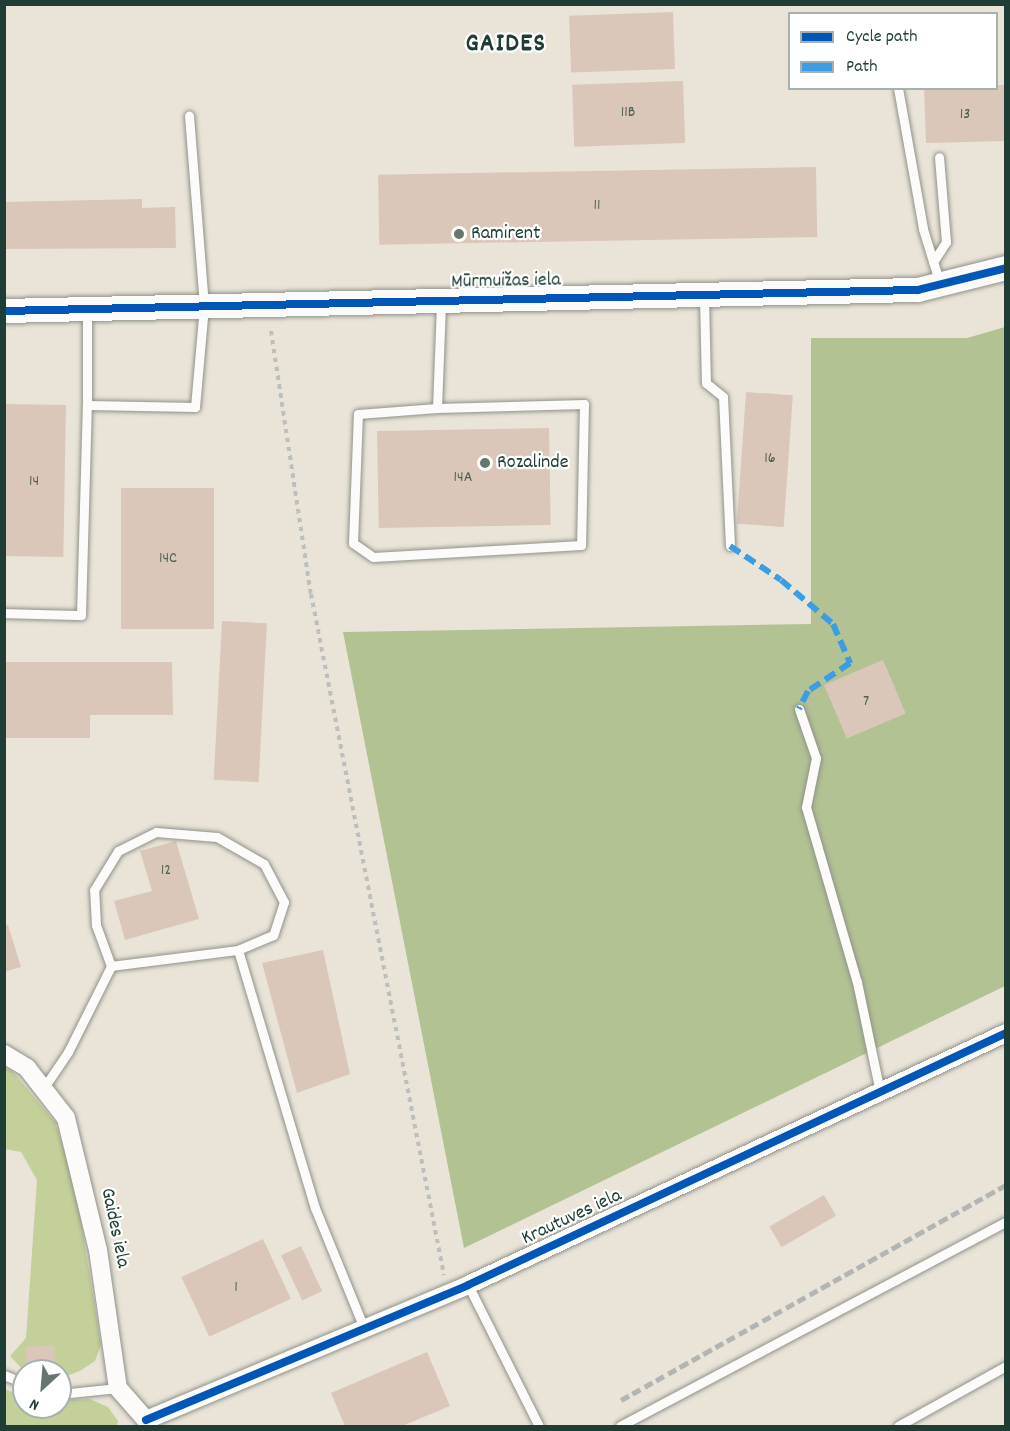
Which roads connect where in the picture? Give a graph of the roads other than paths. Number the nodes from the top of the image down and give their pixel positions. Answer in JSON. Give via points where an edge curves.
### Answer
{"nodes":[{"id":1,"x":898,"y":90,"type":"edge"},
{"id":2,"x":189,"y":116,"type":"dead end"},
{"id":3,"x":939,"y":157,"type":"dead end"},
{"id":4,"x":1005,"y":268,"type":"edge"},
{"id":5,"x":937,"y":273,"type":"junction"},
{"id":6,"x":704,"y":294,"type":"junction"},
{"id":7,"x":441,"y":300,"type":"junction"},
{"id":8,"x":204,"y":306,"type":"junction"},
{"id":9,"x":87,"y":309,"type":"junction"},
{"id":10,"x":4,"y":311,"type":"edge"},
{"id":11,"x":87,"y":405,"type":"junction"},
{"id":12,"x":437,"y":408,"type":"junction"},
{"id":13,"x":730,"y":546,"type":"dead end"},
{"id":14,"x":4,"y":614,"type":"edge"},
{"id":15,"x":799,"y":709,"type":"dead end"},
{"id":16,"x":238,"y":950,"type":"junction"},
{"id":17,"x":111,"y":966,"type":"junction"},
{"id":18,"x":1005,"y":1033,"type":"edge"},
{"id":19,"x":4,"y":1054,"type":"edge"},
{"id":20,"x":43,"y":1089,"type":"junction"},
{"id":21,"x":880,"y":1092,"type":"junction"},
{"id":22,"x":1005,"y":1222,"type":"edge"},
{"id":23,"x":468,"y":1285,"type":"junction"},
{"id":24,"x":364,"y":1328,"type":"junction"},
{"id":25,"x":1005,"y":1366,"type":"edge"},
{"id":26,"x":118,"y":1388,"type":"junction"},
{"id":27,"x":72,"y":1393,"type":"edge"},
{"id":28,"x":145,"y":1423,"type":"edge"},
{"id":29,"x":539,"y":1426,"type":"edge"},
{"id":30,"x":620,"y":1426,"type":"edge"},
{"id":31,"x":898,"y":1426,"type":"edge"}],
"edges":[{"from":1,"to":5,"type":"lane","via":[[923,230]]},
{"from":2,"to":8,"type":"lane"},
{"from":3,"to":5,"type":"lane","via":[[946,242]]},
{"from":4,"to":5,"type":"street","name":"Mūrmuižas iela"},
{"from":5,"to":6,"type":"street","name":"Mūrmuižas iela","via":[[918,290]]},
{"from":6,"to":7,"type":"street","name":"Mūrmuižas iela"},
{"from":6,"to":13,"type":"lane","via":[[706,383],[723,398]]},
{"from":7,"to":8,"type":"street","name":"Mūrmuižas iela"},
{"from":7,"to":12,"type":"lane"},
{"from":8,"to":9,"type":"street","name":"Mūrmuižas iela"},
{"from":8,"to":11,"type":"lane","via":[[195,407]]},
{"from":9,"to":10,"type":"street","name":"Mūrmuižas iela"},
{"from":9,"to":11,"type":"lane"},
{"from":11,"to":14,"type":"lane","via":[[81,615]]},
{"from":12,"to":12,"type":"lane","via":[[358,414],[353,543],[373,557],[581,545],[584,404]]},
{"from":15,"to":21,"type":"lane","via":[[816,758],[806,807],[857,982]]},
{"from":16,"to":17,"type":"lane"},
{"from":16,"to":17,"type":"lane","via":[[273,935],[284,902],[264,864],[217,837],[156,832],[118,851],[94,890],[96,925]]},
{"from":16,"to":24,"type":"lane","via":[[315,1208]]},
{"from":17,"to":20,"type":"lane","via":[[68,1052]]},
{"from":18,"to":21,"type":"street","name":"Krautuves iela"},
{"from":19,"to":20,"type":"street","name":"Gaides iela","via":[[27,1068]]},
{"from":20,"to":26,"type":"street","name":"Gaides iela","via":[[66,1118],[98,1250]]},
{"from":21,"to":23,"type":"street","name":"Krautuves iela"},
{"from":22,"to":30,"type":"lane"},
{"from":23,"to":24,"type":"street","name":"Krautuves iela"},
{"from":23,"to":29,"type":"lane"},
{"from":24,"to":28,"type":"street","name":"Krautuves iela"},
{"from":25,"to":31,"type":"lane"},
{"from":26,"to":27,"type":"lane"},
{"from":26,"to":28,"type":"street"}]}
